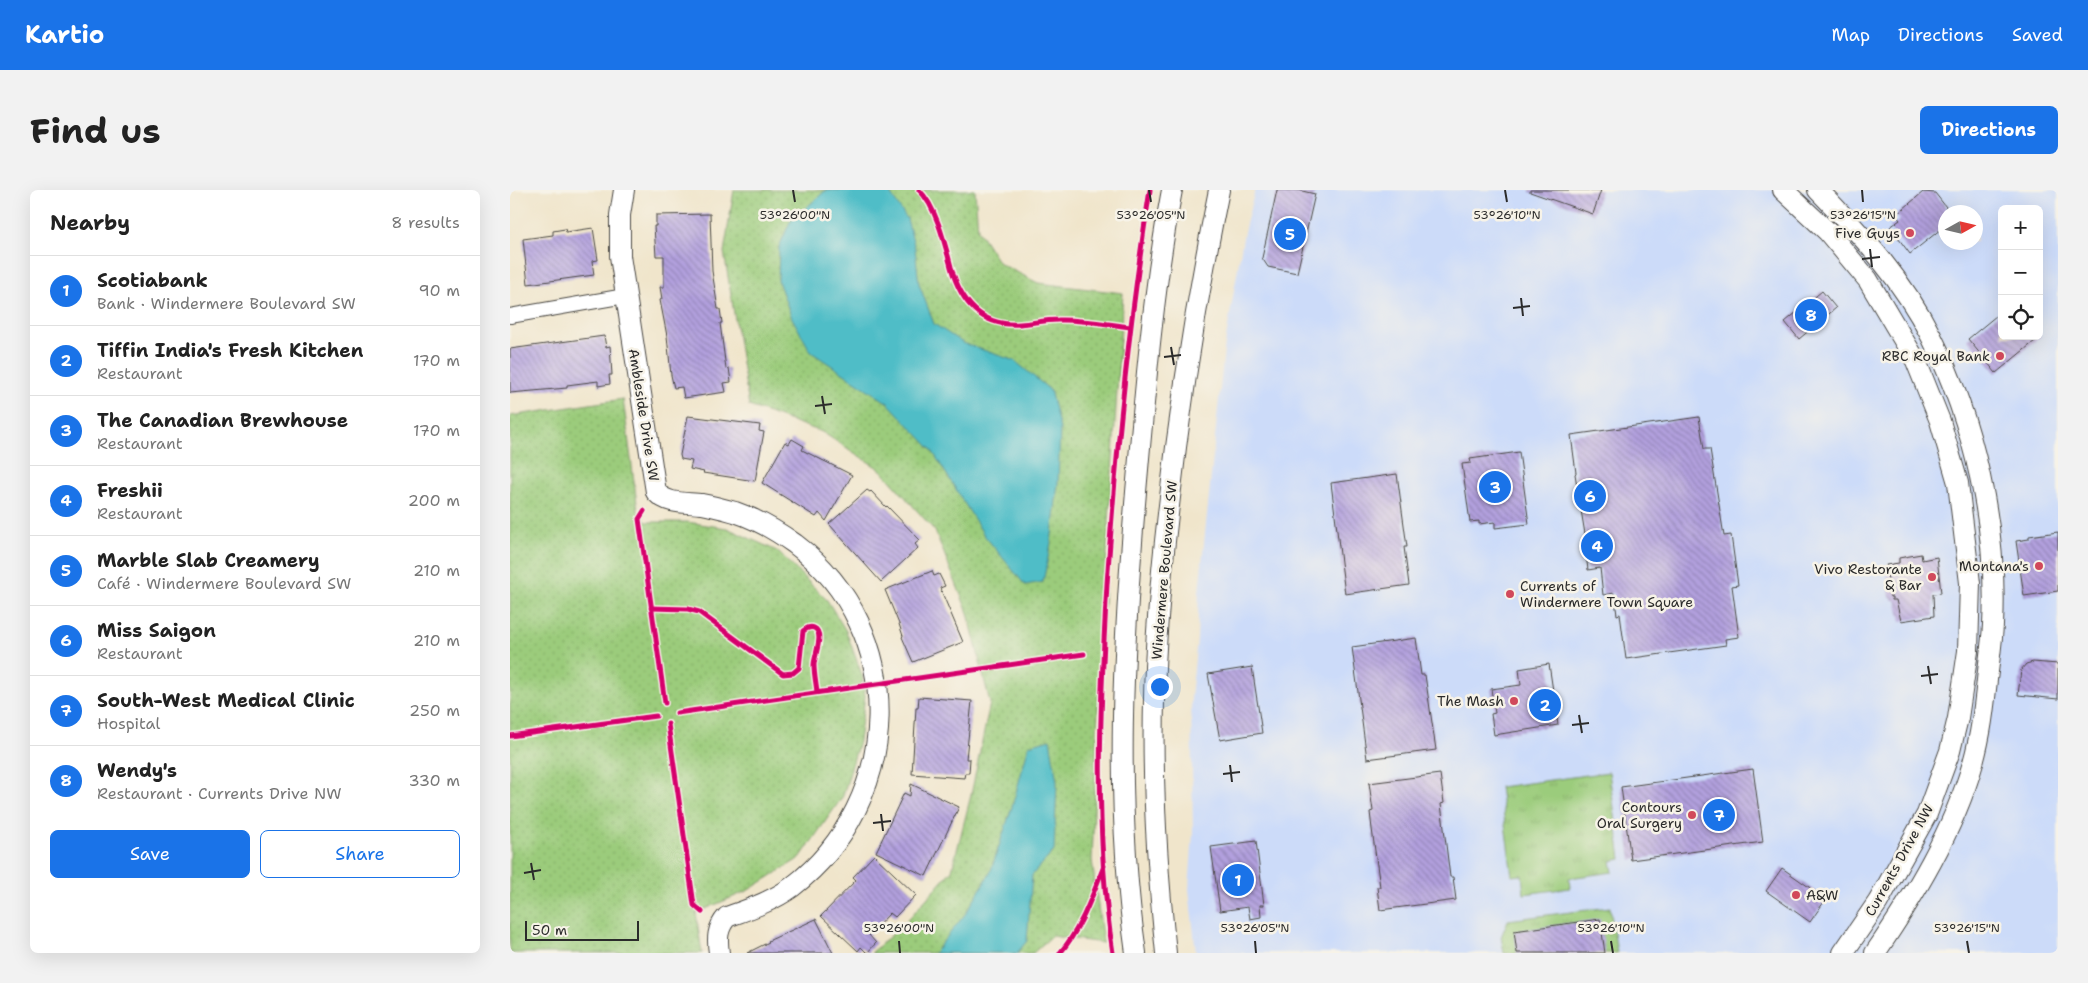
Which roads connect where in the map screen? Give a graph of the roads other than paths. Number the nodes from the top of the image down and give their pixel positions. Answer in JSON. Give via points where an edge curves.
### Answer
{"nodes":[{"id":1,"x":624,"y":190,"type":"edge"},
{"id":2,"x":1172,"y":190,"type":"edge"},
{"id":3,"x":1219,"y":190,"type":"edge"},
{"id":4,"x":1783,"y":190,"type":"edge"},
{"id":5,"x":1818,"y":190,"type":"edge"},
{"id":6,"x":625,"y":296,"type":"junction"},
{"id":7,"x":510,"y":316,"type":"edge"},
{"id":8,"x":719,"y":953,"type":"edge"},
{"id":9,"x":1136,"y":953,"type":"edge"},
{"id":10,"x":1166,"y":953,"type":"edge"},
{"id":11,"x":1843,"y":953,"type":"edge"},
{"id":12,"x":1875,"y":953,"type":"edge"}],
"edges":[{"from":1,"to":6,"type":"street","name":"Ambleside Drive SW","via":[[620,256]]},
{"from":2,"to":9,"type":"street","via":[[1162,246],[1140,450],[1123,712],[1125,854]]},
{"from":3,"to":10,"type":"street","name":"Windermere Boulevard SW","via":[[1190,346],[1159,605],[1154,699],[1156,838]]},
{"from":4,"to":11,"type":"street","name":"Currents Drive NW","via":[[1828,232],[1868,280],[1916,361],[1940,421],[1958,483],[1970,583],[1968,651],[1950,751],[1927,814],[1878,902]]},
{"from":5,"to":12,"type":"street","name":"Currents Drive NW","via":[[1857,230],[1897,281],[1930,335],[1957,393],[1984,488],[1992,556],[1993,625],[1981,730],[1972,765],[1946,832],[1914,893]]},
{"from":6,"to":7,"type":"street"},
{"from":6,"to":8,"type":"street","name":"Ambleside Drive SW","via":[[656,492],[674,502],[701,504],[737,513],[797,545],[825,573],[853,612],[864,635],[877,683],[879,719],[874,762],[868,784],[846,827],[816,865],[790,888],[723,921],[718,932]]}]}
